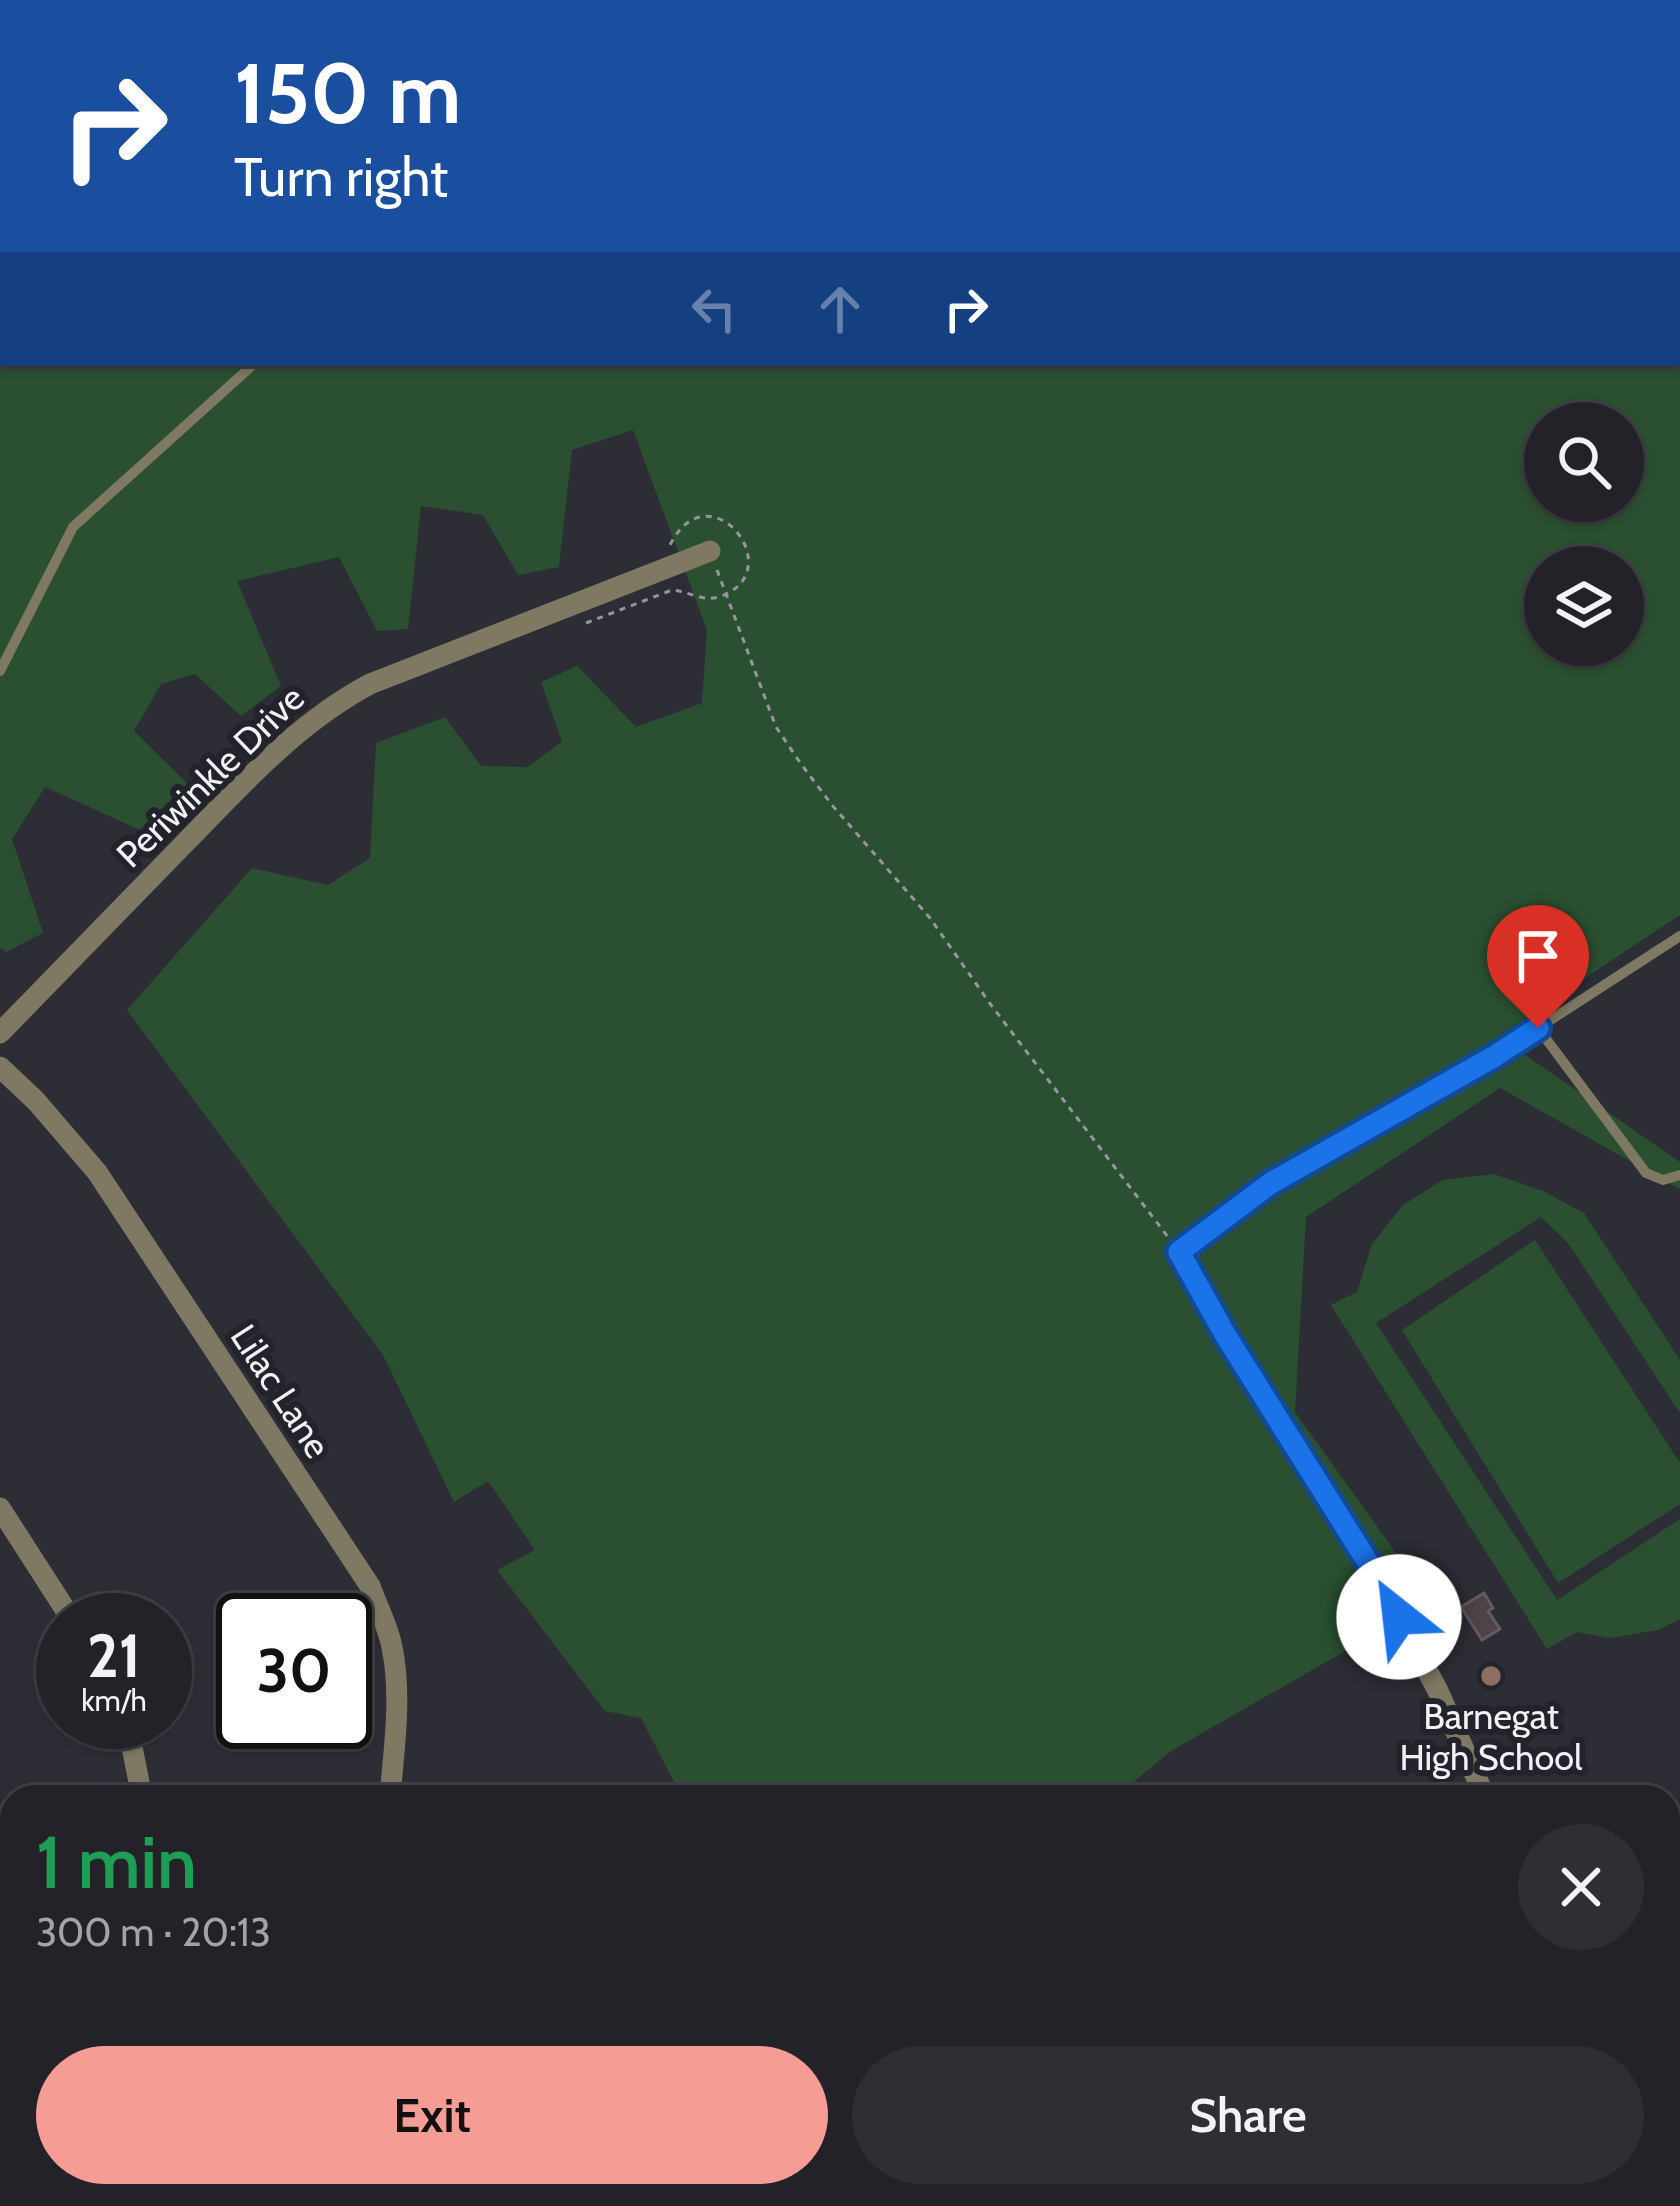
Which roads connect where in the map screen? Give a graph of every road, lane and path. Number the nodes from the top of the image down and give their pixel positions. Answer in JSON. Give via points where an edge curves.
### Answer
{"nodes":[{"id":1,"x":252,"y":366,"type":"edge"},
{"id":2,"x":668,"y":551,"type":"dead end"},
{"id":3,"x":710,"y":551,"type":"joint"},
{"id":4,"x":726,"y":593,"type":"junction"},
{"id":5,"x":588,"y":622,"type":"dead end"},
{"id":6,"x":0,"y":671,"type":"edge"},
{"id":7,"x":1680,"y":936,"type":"edge"},
{"id":8,"x":1538,"y":1028,"type":"junction"},
{"id":9,"x":0,"y":1034,"type":"edge"},
{"id":10,"x":0,"y":1067,"type":"edge"},
{"id":11,"x":1680,"y":1175,"type":"edge"},
{"id":12,"x":1179,"y":1252,"type":"junction"},
{"id":13,"x":0,"y":1508,"type":"edge"},
{"id":14,"x":55,"y":1593,"type":"edge"},
{"id":15,"x":133,"y":1749,"type":"edge"},
{"id":16,"x":140,"y":1785,"type":"edge"},
{"id":17,"x":391,"y":1785,"type":"edge"},
{"id":18,"x":1480,"y":1785,"type":"edge"}],
"edges":[{"from":1,"to":6,"type":"lane","via":[[73,527]]},
{"from":2,"to":4,"type":"path","via":[[693,520],[723,520],[739,530],[749,560]]},
{"from":3,"to":4,"type":"path"},
{"from":3,"to":9,"type":"street","name":"Periwinkle Drive","via":[[333,704],[231,795]]},
{"from":4,"to":5,"type":"path","via":[[704,598],[672,590]]},
{"from":4,"to":12,"type":"path","via":[[776,727],[801,764],[930,918]]},
{"from":7,"to":8,"type":"lane"},
{"from":8,"to":11,"type":"lane","via":[[1646,1173]]},
{"from":8,"to":12,"type":"lane","via":[[1271,1183]]},
{"from":10,"to":17,"type":"street","name":"Lilac Lane","via":[[97,1172],[370,1586],[396,1673]]},
{"from":12,"to":18,"type":"street","via":[[1379,1580]]},
{"from":13,"to":14,"type":"street"},
{"from":15,"to":16,"type":"street"}]}
